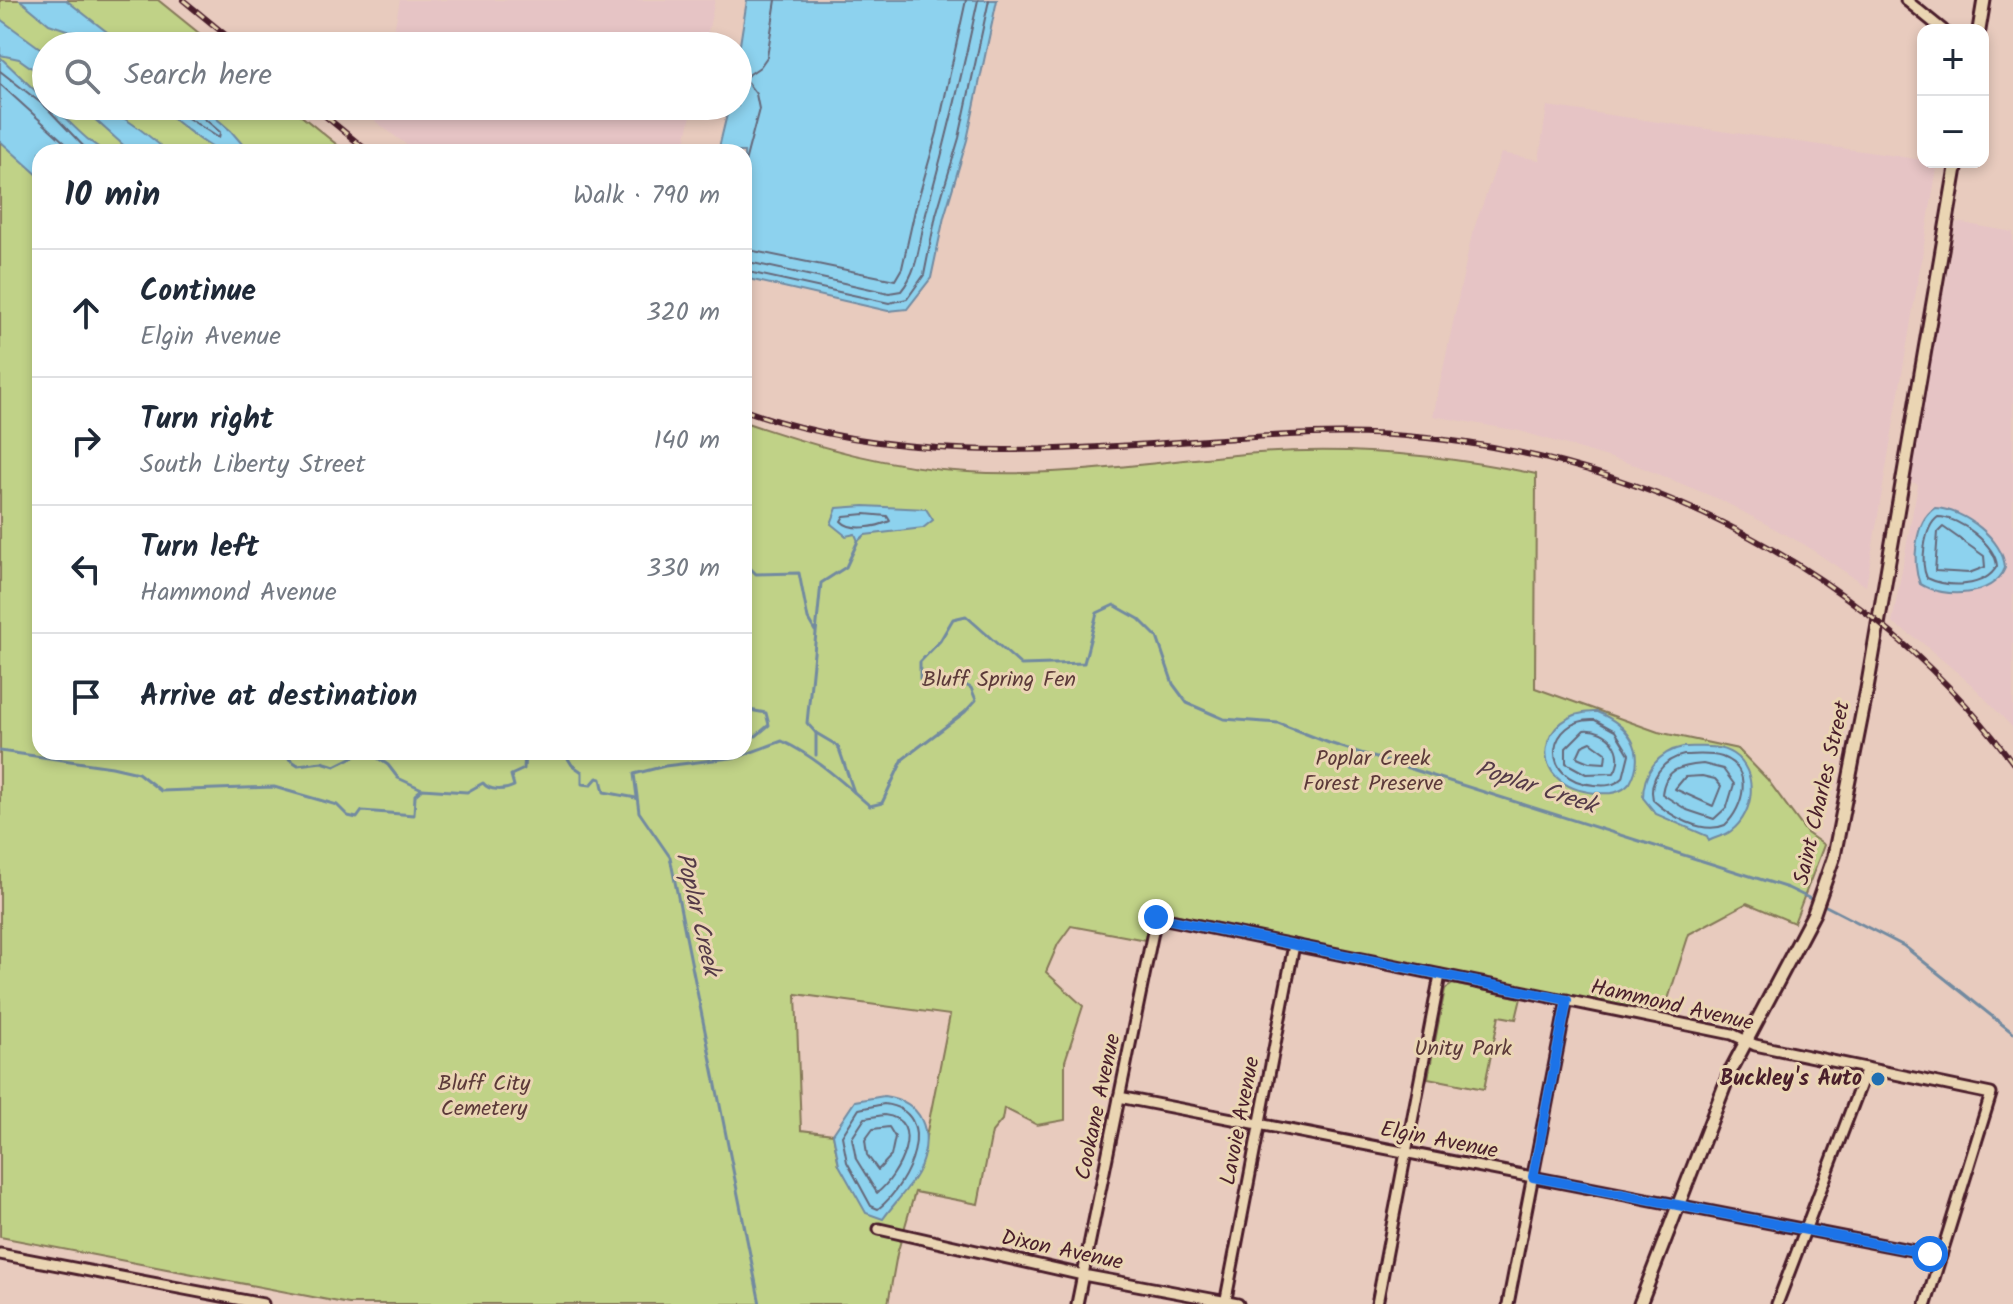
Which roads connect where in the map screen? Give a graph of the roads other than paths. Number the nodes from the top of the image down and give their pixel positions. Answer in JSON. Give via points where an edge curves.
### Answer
{"nodes":[{"id":1,"x":1906,"y":0,"type":"edge"},
{"id":2,"x":1984,"y":0,"type":"edge"},
{"id":3,"x":1936,"y":24,"type":"edge"},
{"id":4,"x":1980,"y":24,"type":"edge"},
{"id":5,"x":1956,"y":168,"type":"edge"},
{"id":6,"x":1156,"y":917,"type":"joint"},
{"id":7,"x":1294,"y":945,"type":"junction"},
{"id":8,"x":1440,"y":975,"type":"junction"},
{"id":9,"x":1567,"y":1000,"type":"junction"},
{"id":10,"x":1746,"y":1040,"type":"junction"},
{"id":11,"x":1867,"y":1068,"type":"junction"},
{"id":12,"x":1119,"y":1097,"type":"junction"},
{"id":13,"x":1259,"y":1124,"type":"junction"},
{"id":14,"x":1406,"y":1153,"type":"junction"},
{"id":15,"x":1533,"y":1177,"type":"junction"},
{"id":16,"x":1679,"y":1206,"type":"junction"},
{"id":17,"x":879,"y":1229,"type":"dead end"},
{"id":18,"x":1805,"y":1231,"type":"junction"},
{"id":19,"x":0,"y":1254,"type":"edge"},
{"id":20,"x":1941,"y":1256,"type":"junction"},
{"id":21,"x":1083,"y":1275,"type":"junction"},
{"id":22,"x":1225,"y":1303,"type":"edge"},
{"id":23,"x":263,"y":1304,"type":"edge"},
{"id":24,"x":1077,"y":1304,"type":"edge"},
{"id":25,"x":1238,"y":1304,"type":"edge"},
{"id":26,"x":1377,"y":1304,"type":"edge"},
{"id":27,"x":1508,"y":1304,"type":"edge"},
{"id":28,"x":1640,"y":1304,"type":"edge"},
{"id":29,"x":1777,"y":1304,"type":"edge"},
{"id":30,"x":1926,"y":1304,"type":"edge"}],
"edges":[{"from":1,"to":3,"type":"street"},
{"from":2,"to":4,"type":"main road"},
{"from":5,"to":10,"type":"main road","name":"Saint Charles Street","via":[[1841,825],[1814,913]]},
{"from":6,"to":7,"type":"street","name":"Hammond Avenue"},
{"from":6,"to":12,"type":"street","name":"Cookane Avenue"},
{"from":7,"to":8,"type":"street","name":"Hammond Avenue"},
{"from":7,"to":13,"type":"street","name":"Lavoie Avenue"},
{"from":8,"to":9,"type":"street","name":"Hammond Avenue"},
{"from":8,"to":14,"type":"street"},
{"from":9,"to":10,"type":"street","name":"Hammond Avenue"},
{"from":9,"to":15,"type":"street"},
{"from":10,"to":11,"type":"street","name":"Hammond Avenue"},
{"from":10,"to":16,"type":"main road","name":"Saint Charles Street"},
{"from":11,"to":18,"type":"street"},
{"from":11,"to":20,"type":"street","name":"Hammond Avenue","via":[[1991,1094]]},
{"from":12,"to":13,"type":"street","name":"Elgin Avenue"},
{"from":12,"to":21,"type":"street","name":"Cookane Avenue"},
{"from":13,"to":14,"type":"street","name":"Elgin Avenue"},
{"from":13,"to":22,"type":"street","name":"Lavoie Avenue"},
{"from":14,"to":15,"type":"street","name":"Elgin Avenue"},
{"from":14,"to":26,"type":"street"},
{"from":15,"to":16,"type":"street","name":"Elgin Avenue"},
{"from":15,"to":27,"type":"street"},
{"from":16,"to":18,"type":"street","name":"Elgin Avenue"},
{"from":16,"to":28,"type":"main road","name":"Saint Charles Street"},
{"from":17,"to":21,"type":"street","name":"Dixon Avenue"},
{"from":18,"to":20,"type":"street","name":"Elgin Avenue"},
{"from":18,"to":29,"type":"street"},
{"from":19,"to":23,"type":"street"},
{"from":20,"to":30,"type":"street"},
{"from":21,"to":22,"type":"street","name":"Dixon Avenue"},
{"from":21,"to":24,"type":"street","name":"Cookane Avenue"},
{"from":22,"to":25,"type":"street","name":"Dixon Avenue"}]}
